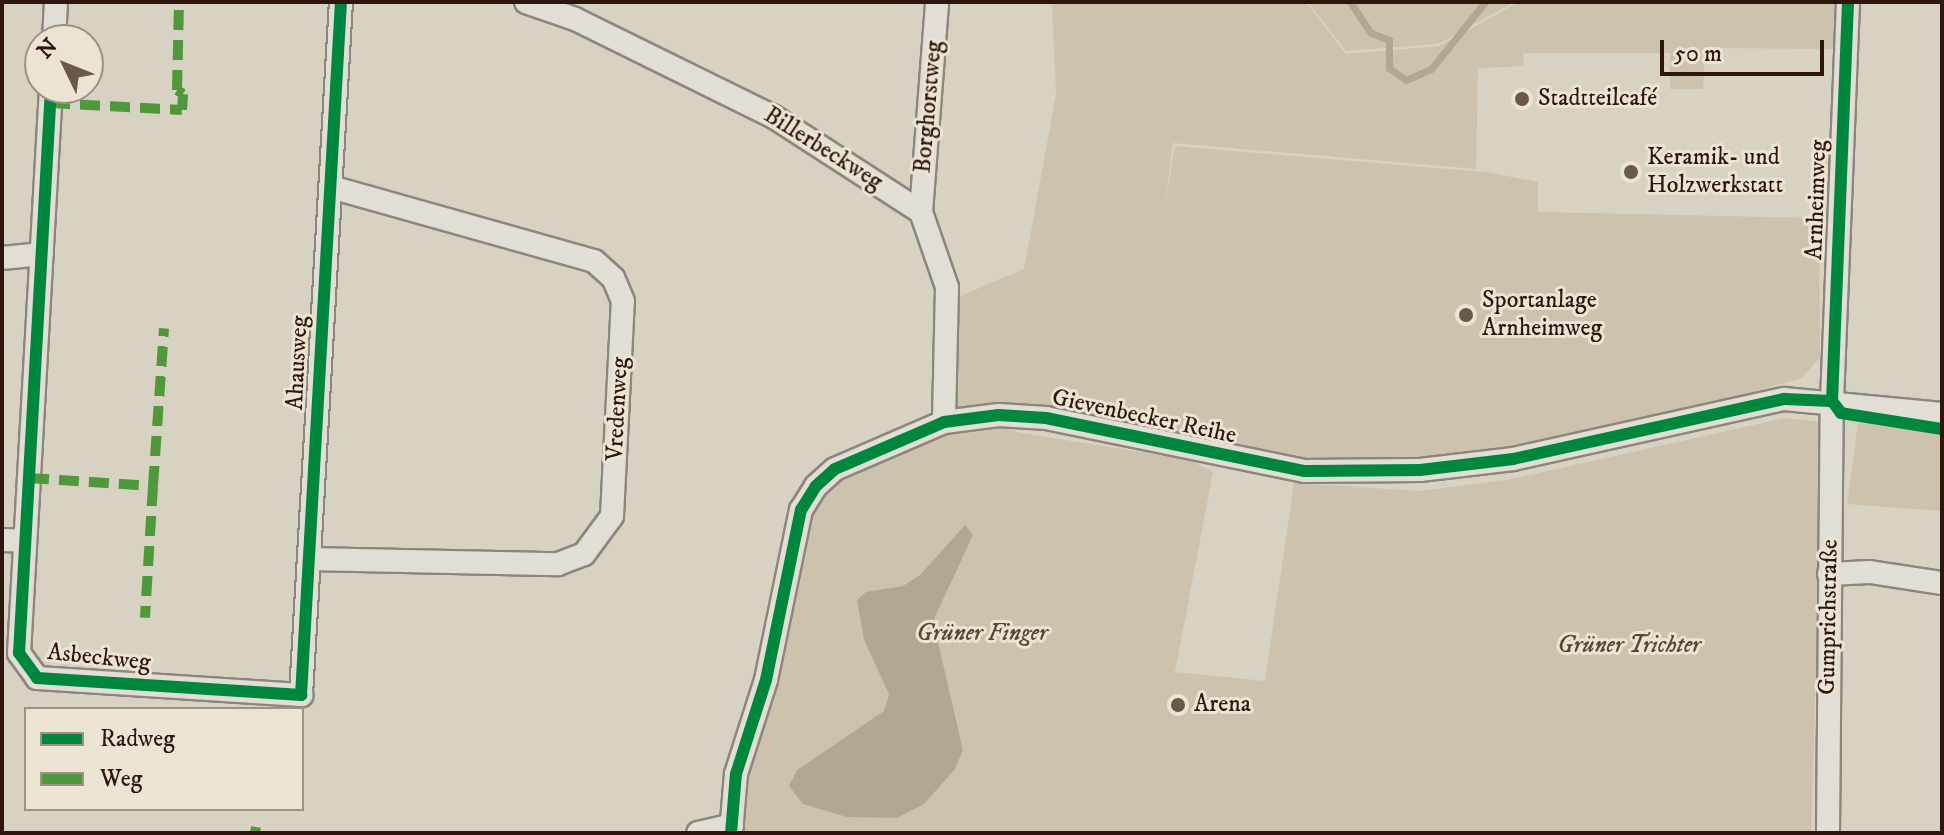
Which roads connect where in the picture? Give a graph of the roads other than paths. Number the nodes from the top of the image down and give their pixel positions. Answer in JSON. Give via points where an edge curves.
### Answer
{"nodes":[{"id":1,"x":56,"y":2,"type":"edge"},
{"id":2,"x":341,"y":2,"type":"edge"},
{"id":3,"x":526,"y":2,"type":"edge"},
{"id":4,"x":937,"y":2,"type":"edge"},
{"id":5,"x":1848,"y":2,"type":"edge"},
{"id":6,"x":55,"y":24,"type":"edge"},
{"id":7,"x":50,"y":104,"type":"edge"},
{"id":8,"x":330,"y":187,"type":"junction"},
{"id":9,"x":921,"y":212,"type":"junction"},
{"id":10,"x":42,"y":254,"type":"junction"},
{"id":11,"x":2,"y":258,"type":"edge"},
{"id":12,"x":1832,"y":401,"type":"junction"},
{"id":13,"x":1942,"y":414,"type":"edge"},
{"id":14,"x":944,"y":422,"type":"junction"},
{"id":15,"x":2,"y":540,"type":"edge"},
{"id":16,"x":25,"y":541,"type":"junction"},
{"id":17,"x":309,"y":559,"type":"junction"},
{"id":18,"x":1829,"y":574,"type":"junction"},
{"id":19,"x":1942,"y":583,"type":"edge"},
{"id":20,"x":269,"y":694,"type":"joint"},
{"id":21,"x":731,"y":829,"type":"edge"},
{"id":22,"x":698,"y":833,"type":"edge"},
{"id":23,"x":1828,"y":833,"type":"edge"}],
"edges":[{"from":1,"to":6,"type":"street"},
{"from":2,"to":8,"type":"street","name":"Ahausweg"},
{"from":3,"to":9,"type":"street","name":"Billerbeckweg","via":[[575,19],[774,117]]},
{"from":4,"to":9,"type":"street","name":"Borghorstweg"},
{"from":5,"to":12,"type":"street","name":"Arnheimweg"},
{"from":7,"to":10,"type":"street","name":"Asbeckweg"},
{"from":8,"to":17,"type":"street","name":"Ahausweg"},
{"from":8,"to":17,"type":"street","name":"Vredenweg","via":[[594,261],[613,278],[623,301],[612,516],[584,554],[558,564]]},
{"from":9,"to":14,"type":"street","via":[[947,287]]},
{"from":10,"to":11,"type":"street"},
{"from":10,"to":16,"type":"street","name":"Asbeckweg"},
{"from":12,"to":13,"type":"street","name":"Gievenbecker Reihe"},
{"from":12,"to":14,"type":"street","name":"Gievenbecker Reihe","via":[[1784,399],[1513,459],[1420,470],[1305,471],[1046,418],[999,415]]},
{"from":12,"to":18,"type":"street","name":"Gumprichstraße"},
{"from":14,"to":21,"type":"street","name":"Gievenbecker Reihe","via":[[835,469],[801,510],[766,680],[736,774]]},
{"from":15,"to":16,"type":"street"},
{"from":16,"to":20,"type":"street","name":"Asbeckweg","via":[[19,653],[37,678]]},
{"from":17,"to":20,"type":"street","name":"Ahausweg","via":[[301,695]]},
{"from":18,"to":19,"type":"street","via":[[1870,572]]},
{"from":18,"to":23,"type":"street","name":"Gumprichstraße"},
{"from":21,"to":22,"type":"street","name":"Gievenbecker Reihe"}]}
